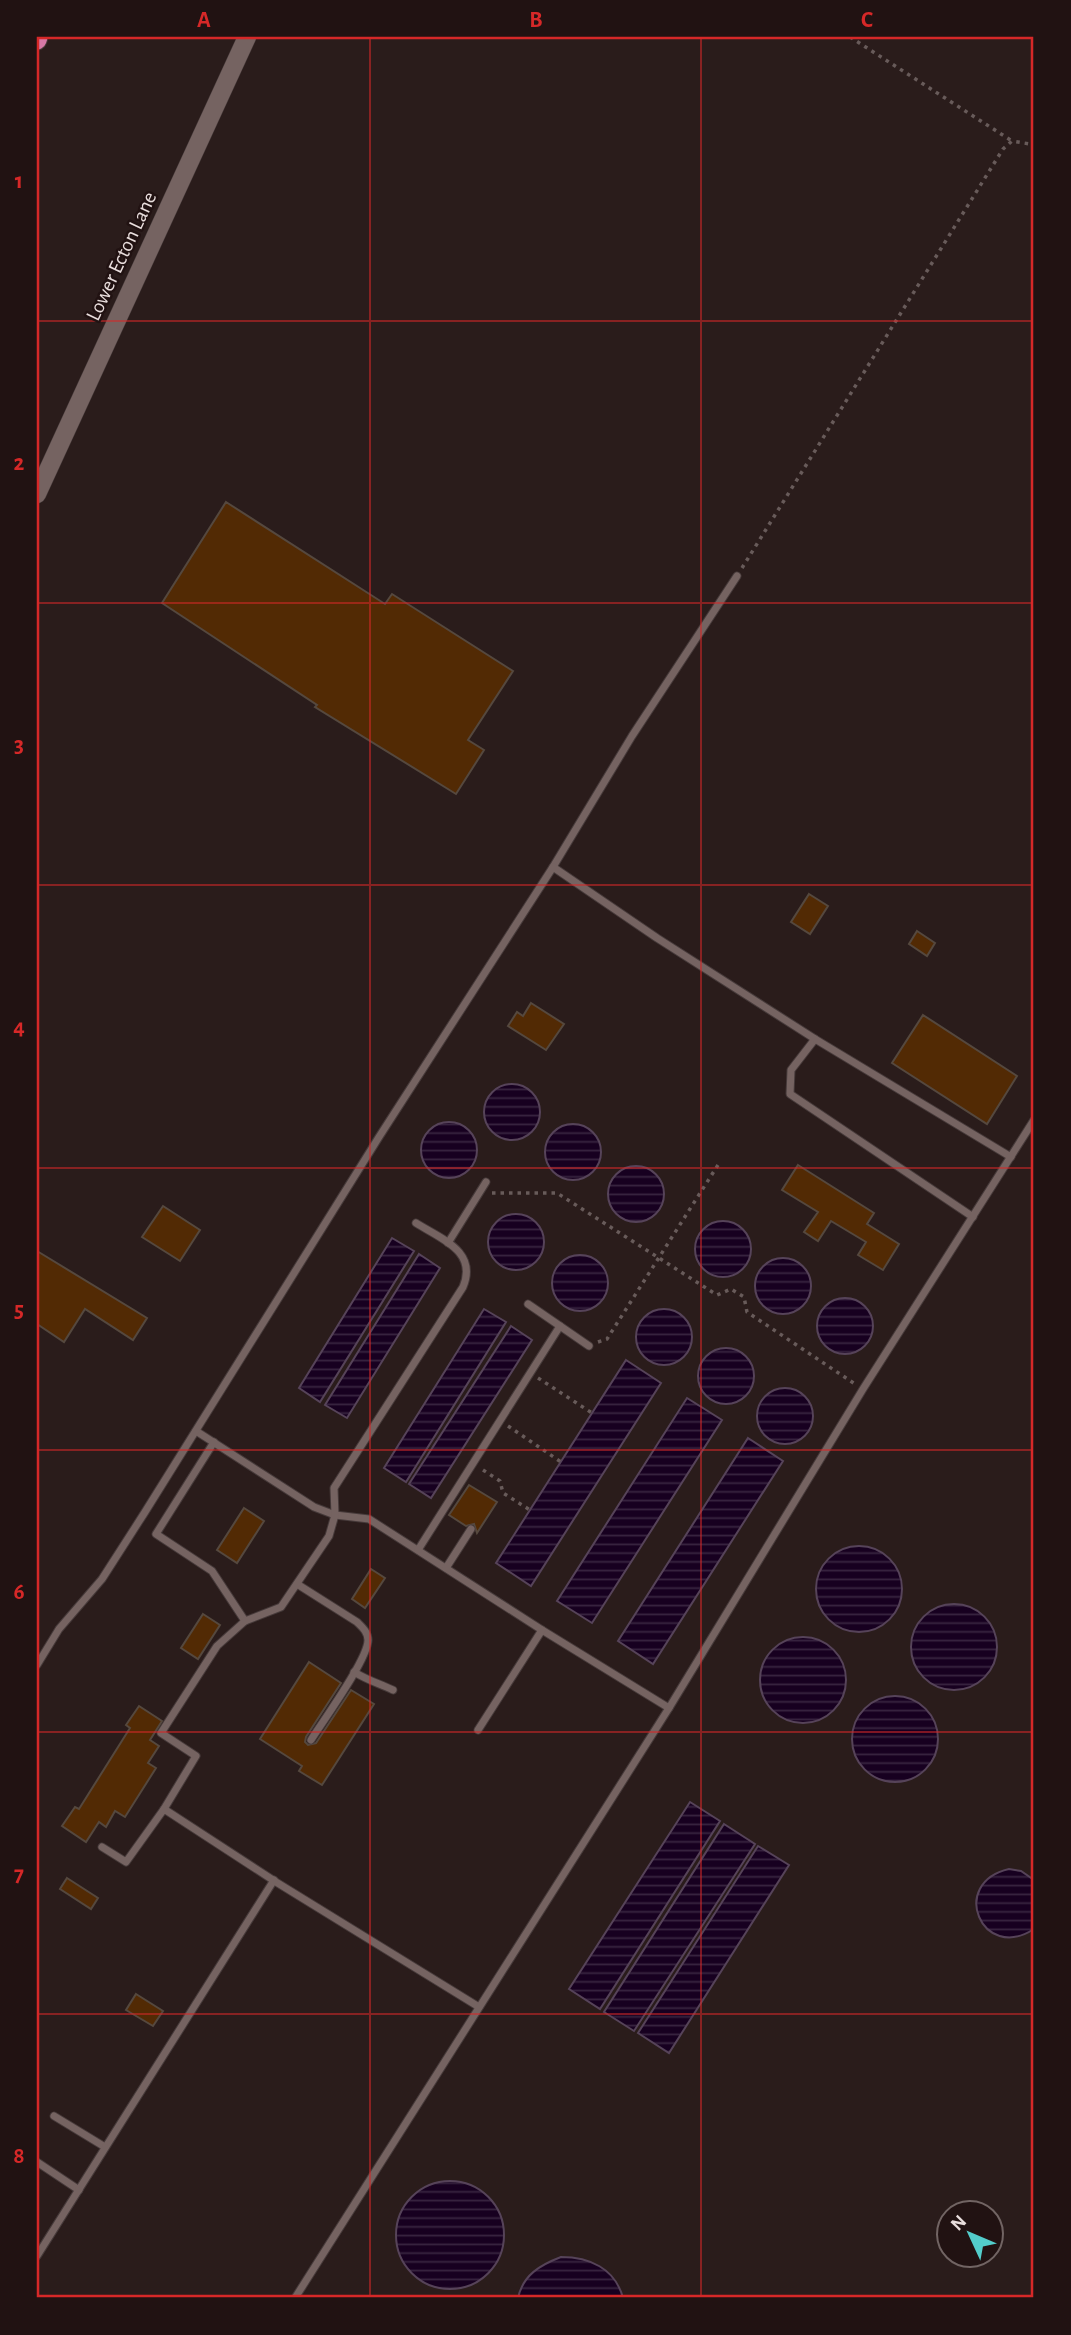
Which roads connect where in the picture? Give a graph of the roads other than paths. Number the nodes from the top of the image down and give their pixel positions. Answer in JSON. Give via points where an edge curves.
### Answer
{"nodes":[{"id":1,"x":247,"y":37,"type":"edge"},
{"id":2,"x":37,"y":494,"type":"edge"},
{"id":3,"x":737,"y":576,"type":"road end"},
{"id":4,"x":553,"y":867,"type":"junction"},
{"id":5,"x":815,"y":1039,"type":"junction"},
{"id":6,"x":1034,"y":1120,"type":"edge"},
{"id":7,"x":1011,"y":1157,"type":"junction"},
{"id":8,"x":485,"y":1182,"type":"dead end"},
{"id":9,"x":973,"y":1217,"type":"junction"},
{"id":10,"x":416,"y":1223,"type":"dead end"},
{"id":11,"x":448,"y":1243,"type":"junction"},
{"id":12,"x":528,"y":1304,"type":"dead end"},
{"id":13,"x":560,"y":1326,"type":"junction"},
{"id":14,"x":589,"y":1346,"type":"road end"},
{"id":15,"x":196,"y":1431,"type":"junction"},
{"id":16,"x":214,"y":1442,"type":"junction"},
{"id":17,"x":335,"y":1516,"type":"junction"},
{"id":18,"x":471,"y":1529,"type":"dead end"},
{"id":19,"x":418,"y":1550,"type":"junction"},
{"id":20,"x":446,"y":1568,"type":"junction"},
{"id":21,"x":297,"y":1584,"type":"junction"},
{"id":22,"x":245,"y":1620,"type":"junction"},
{"id":23,"x":542,"y":1630,"type":"junction"},
{"id":24,"x":37,"y":1665,"type":"edge"},
{"id":25,"x":354,"y":1672,"type":"junction"},
{"id":26,"x":393,"y":1690,"type":"dead end"},
{"id":27,"x":669,"y":1708,"type":"junction"},
{"id":28,"x":478,"y":1730,"type":"dead end"},
{"id":29,"x":311,"y":1740,"type":"dead end"},
{"id":30,"x":164,"y":1809,"type":"junction"},
{"id":31,"x":102,"y":1847,"type":"dead end"},
{"id":32,"x":274,"y":1880,"type":"junction"},
{"id":33,"x":479,"y":2007,"type":"junction"},
{"id":34,"x":54,"y":2116,"type":"dead end"},
{"id":35,"x":105,"y":2147,"type":"junction"},
{"id":36,"x":37,"y":2162,"type":"edge"},
{"id":37,"x":79,"y":2190,"type":"junction"},
{"id":38,"x":37,"y":2255,"type":"edge"},
{"id":39,"x":295,"y":2298,"type":"edge"}],
"edges":[{"from":1,"to":2,"type":"street","name":"Lower Ecton Lane"},
{"from":3,"to":4,"type":"lane"},
{"from":4,"to":5,"type":"lane"},
{"from":4,"to":15,"type":"lane"},
{"from":5,"to":7,"type":"lane"},
{"from":5,"to":9,"type":"lane","via":[[791,1070],[790,1094]]},
{"from":6,"to":7,"type":"lane"},
{"from":7,"to":9,"type":"lane"},
{"from":8,"to":11,"type":"lane"},
{"from":9,"to":27,"type":"lane"},
{"from":10,"to":11,"type":"lane"},
{"from":11,"to":17,"type":"lane","via":[[465,1256],[467,1277],[334,1489]]},
{"from":12,"to":13,"type":"lane"},
{"from":13,"to":14,"type":"lane"},
{"from":13,"to":19,"type":"lane"},
{"from":15,"to":16,"type":"lane"},
{"from":15,"to":24,"type":"lane","via":[[102,1579],[59,1629]]},
{"from":16,"to":17,"type":"lane"},
{"from":16,"to":22,"type":"lane","via":[[156,1535],[212,1571]]},
{"from":17,"to":19,"type":"lane","via":[[369,1519]]},
{"from":17,"to":21,"type":"lane","via":[[329,1536]]},
{"from":18,"to":20,"type":"lane"},
{"from":19,"to":20,"type":"lane"},
{"from":20,"to":23,"type":"lane"},
{"from":21,"to":22,"type":"lane","via":[[281,1607]]},
{"from":21,"to":25,"type":"lane","via":[[365,1630],[368,1643]]},
{"from":22,"to":30,"type":"lane","via":[[217,1646],[162,1733],[197,1756]]},
{"from":23,"to":27,"type":"lane"},
{"from":23,"to":28,"type":"lane"},
{"from":25,"to":26,"type":"lane"},
{"from":25,"to":29,"type":"lane"},
{"from":27,"to":33,"type":"lane"},
{"from":30,"to":31,"type":"lane","via":[[126,1862]]},
{"from":30,"to":32,"type":"lane"},
{"from":32,"to":33,"type":"lane"},
{"from":32,"to":35,"type":"lane"},
{"from":33,"to":39,"type":"lane"},
{"from":34,"to":35,"type":"lane"},
{"from":35,"to":37,"type":"lane"},
{"from":36,"to":37,"type":"lane"},
{"from":37,"to":38,"type":"lane"}]}
